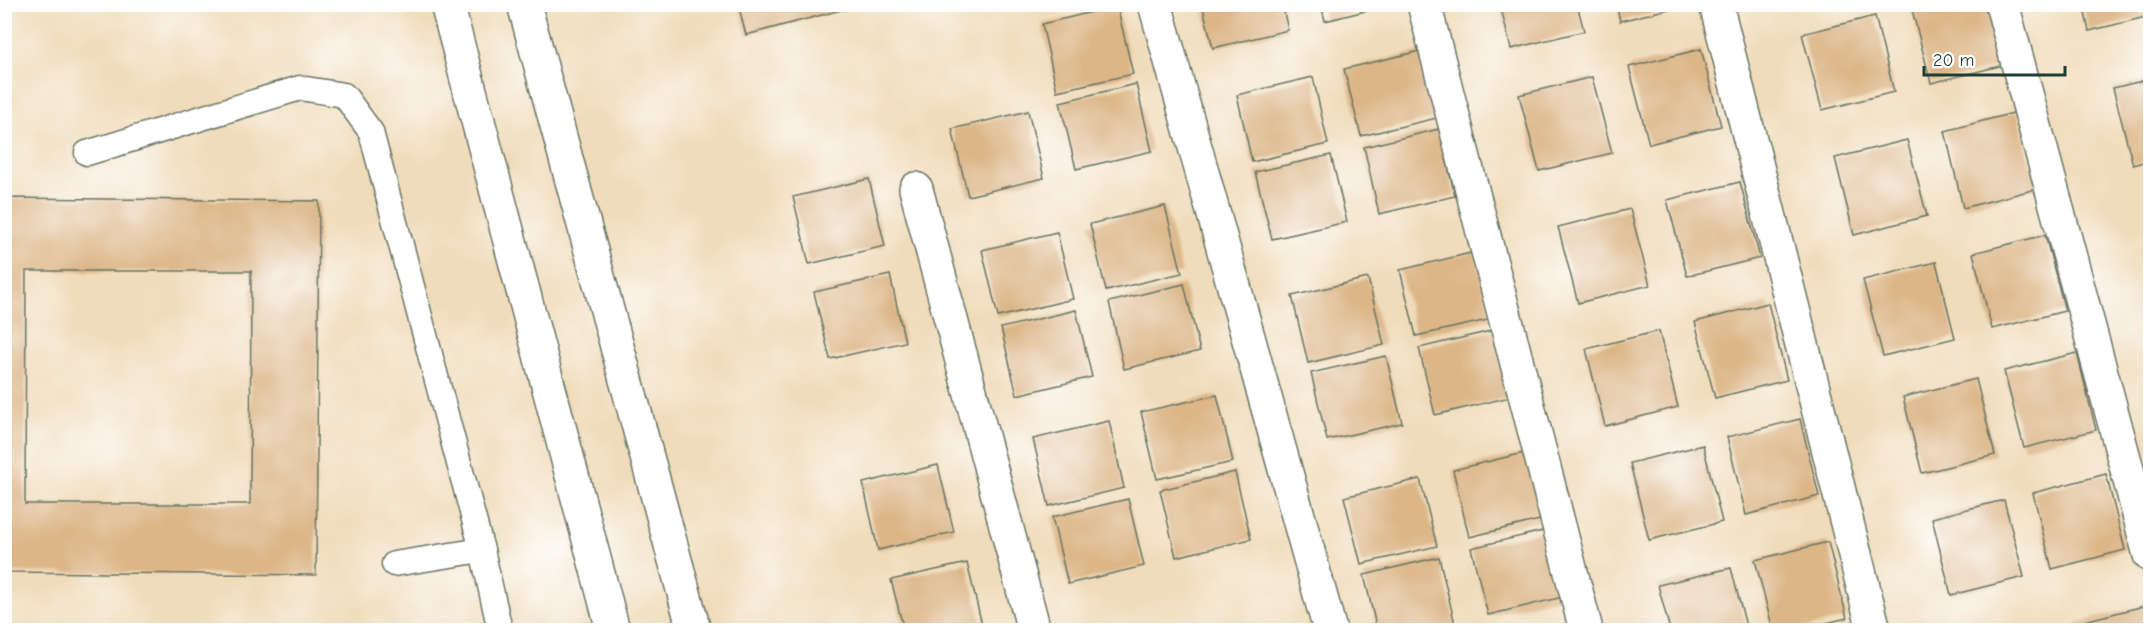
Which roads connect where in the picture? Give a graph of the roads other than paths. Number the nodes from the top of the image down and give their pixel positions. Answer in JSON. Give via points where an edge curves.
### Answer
{"nodes":[{"id":1,"x":447,"y":4,"type":"edge"},
{"id":2,"x":524,"y":4,"type":"edge"},
{"id":3,"x":1155,"y":4,"type":"edge"},
{"id":4,"x":1424,"y":4,"type":"edge"},
{"id":5,"x":1716,"y":4,"type":"edge"},
{"id":6,"x":2002,"y":4,"type":"edge"},
{"id":7,"x":87,"y":153,"type":"dead end"},
{"id":8,"x":916,"y":189,"type":"dead end"},
{"id":9,"x":482,"y":550,"type":"junction"},
{"id":10,"x":2151,"y":555,"type":"edge"},
{"id":11,"x":394,"y":564,"type":"dead end"},
{"id":12,"x":500,"y":630,"type":"edge"},
{"id":13,"x":613,"y":630,"type":"edge"},
{"id":14,"x":694,"y":630,"type":"edge"},
{"id":15,"x":1034,"y":630,"type":"edge"},
{"id":16,"x":1330,"y":630,"type":"edge"},
{"id":17,"x":1586,"y":630,"type":"edge"},
{"id":18,"x":1874,"y":630,"type":"edge"}],
"edges":[{"from":1,"to":13,"type":"street"},
{"from":2,"to":14,"type":"street"},
{"from":3,"to":16,"type":"street"},
{"from":4,"to":17,"type":"street"},
{"from":5,"to":18,"type":"street"},
{"from":6,"to":10,"type":"street"},
{"from":7,"to":9,"type":"lane","via":[[300,88],[345,95],[371,132]]},
{"from":8,"to":15,"type":"street"},
{"from":9,"to":11,"type":"lane"},
{"from":9,"to":12,"type":"lane"}]}
